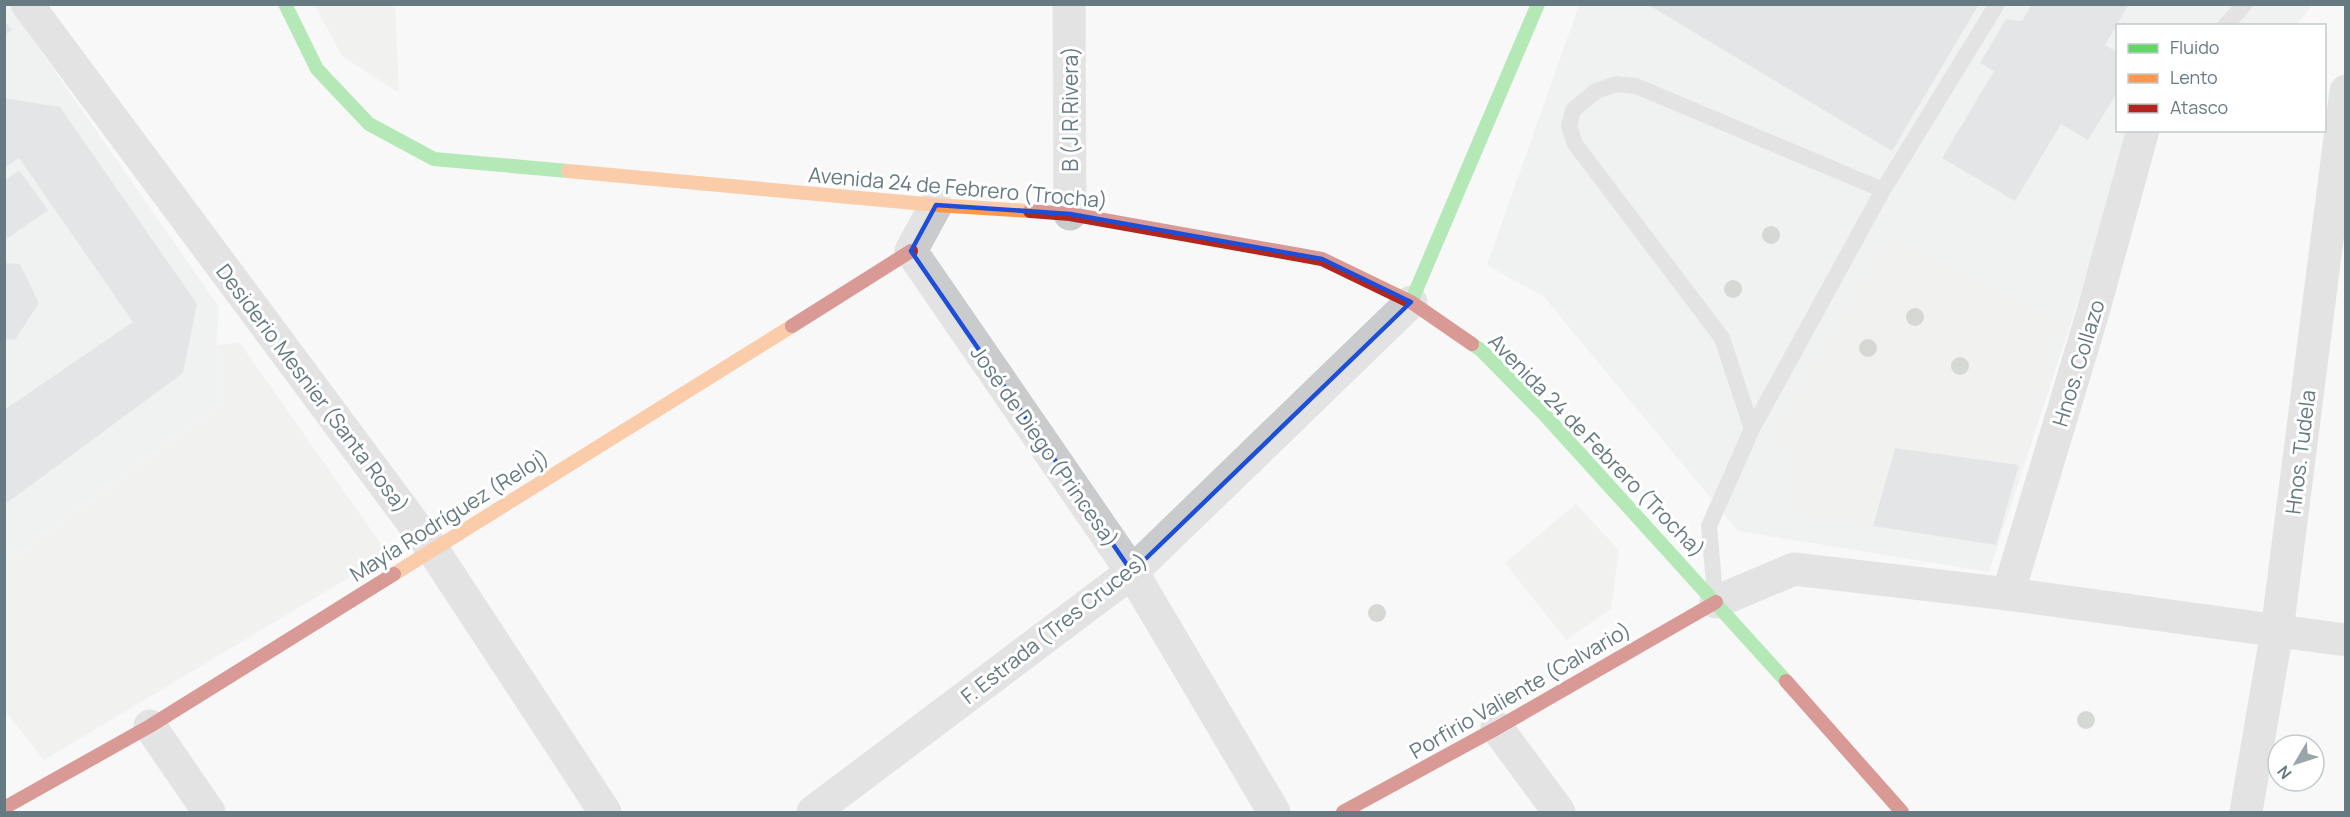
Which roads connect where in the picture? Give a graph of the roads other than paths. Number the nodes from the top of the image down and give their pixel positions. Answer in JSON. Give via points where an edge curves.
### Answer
{"nodes":[{"id":1,"x":27,"y":4,"type":"edge"},
{"id":2,"x":285,"y":4,"type":"edge"},
{"id":3,"x":1069,"y":4,"type":"edge"},
{"id":4,"x":1538,"y":4,"type":"edge"},
{"id":5,"x":1997,"y":4,"type":"edge"},
{"id":6,"x":2245,"y":4,"type":"edge"},
{"id":7,"x":2227,"y":24,"type":"edge"},
{"id":8,"x":2346,"y":91,"type":"edge"},
{"id":9,"x":2142,"y":132,"type":"edge"},
{"id":10,"x":1883,"y":190,"type":"junction"},
{"id":11,"x":936,"y":205,"type":"junction"},
{"id":12,"x":1070,"y":214,"type":"junction"},
{"id":13,"x":911,"y":251,"type":"junction"},
{"id":14,"x":1411,"y":302,"type":"junction"},
{"id":15,"x":1752,"y":429,"type":"junction"},
{"id":16,"x":433,"y":550,"type":"junction"},
{"id":17,"x":1132,"y":572,"type":"junction"},
{"id":18,"x":2008,"y":594,"type":"junction"},
{"id":19,"x":1716,"y":602,"type":"junction"},
{"id":20,"x":2277,"y":631,"type":"junction"},
{"id":21,"x":2346,"y":640,"type":"edge"},
{"id":22,"x":150,"y":726,"type":"junction"},
{"id":23,"x":1497,"y":728,"type":"junction"},
{"id":24,"x":4,"y":808,"type":"edge"},
{"id":25,"x":209,"y":813,"type":"edge"},
{"id":26,"x":605,"y":813,"type":"edge"},
{"id":27,"x":813,"y":813,"type":"edge"},
{"id":28,"x":1274,"y":813,"type":"edge"},
{"id":29,"x":1344,"y":813,"type":"edge"},
{"id":30,"x":1559,"y":813,"type":"edge"},
{"id":31,"x":1902,"y":813,"type":"edge"},
{"id":32,"x":2246,"y":813,"type":"edge"}],
"edges":[{"from":1,"to":16,"type":"street","name":"Desiderio Mesnier (Santa Rosa)"},
{"from":2,"to":11,"type":"main road","name":"Avenida 24 de Febrero (Trocha)","via":[[317,69],[369,124],[434,159]]},
{"from":3,"to":12,"type":"street","name":"B (J R Rivera)"},
{"from":4,"to":14,"type":"main road"},
{"from":5,"to":10,"type":"lane"},
{"from":6,"to":7,"type":"lane"},
{"from":8,"to":20,"type":"street","name":"Hnos. Tudela"},
{"from":9,"to":18,"type":"street","name":"Hnos. Collazo"},
{"from":10,"to":15,"type":"lane"},
{"from":10,"to":15,"type":"lane","via":[[1636,86],[1616,84],[1596,91],[1573,110],[1569,126],[1575,144],[1722,338]]},
{"from":11,"to":12,"type":"main road","name":"Avenida 24 de Febrero (Trocha)"},
{"from":11,"to":13,"type":"street"},
{"from":12,"to":14,"type":"main road","name":"Avenida 24 de Febrero (Trocha)","via":[[1322,259]]},
{"from":13,"to":16,"type":"main road","name":"Mayía Rodríguez (Reloj)"},
{"from":13,"to":17,"type":"street","name":"José de Diego (Princesa)"},
{"from":14,"to":17,"type":"street","name":"F. Estrada (Tres Cruces)"},
{"from":14,"to":19,"type":"main road","name":"Avenida 24 de Febrero (Trocha)","via":[[1481,350]]},
{"from":15,"to":19,"type":"lane","via":[[1709,526]]},
{"from":16,"to":22,"type":"main road","name":"Mayía Rodríguez (Reloj)"},
{"from":16,"to":26,"type":"street","name":"Desiderio Mesnier (Santa Rosa)"},
{"from":17,"to":27,"type":"street","name":"F. Estrada (Tres Cruces)"},
{"from":17,"to":28,"type":"street","name":"José de Diego (Princesa)"},
{"from":18,"to":19,"type":"street","via":[[1794,569]]},
{"from":18,"to":20,"type":"street"},
{"from":19,"to":23,"type":"main road","name":"Porfirio Valiente (Calvario)"},
{"from":19,"to":31,"type":"main road","name":"Avenida 24 de Febrero (Trocha)"},
{"from":20,"to":21,"type":"street"},
{"from":20,"to":32,"type":"street","name":"Hnos. Tudela"},
{"from":22,"to":24,"type":"main road","name":"Mayía Rodríguez (Reloj)"},
{"from":22,"to":25,"type":"street"},
{"from":23,"to":29,"type":"main road","name":"Porfirio Valiente (Calvario)"},
{"from":23,"to":30,"type":"street"}]}
